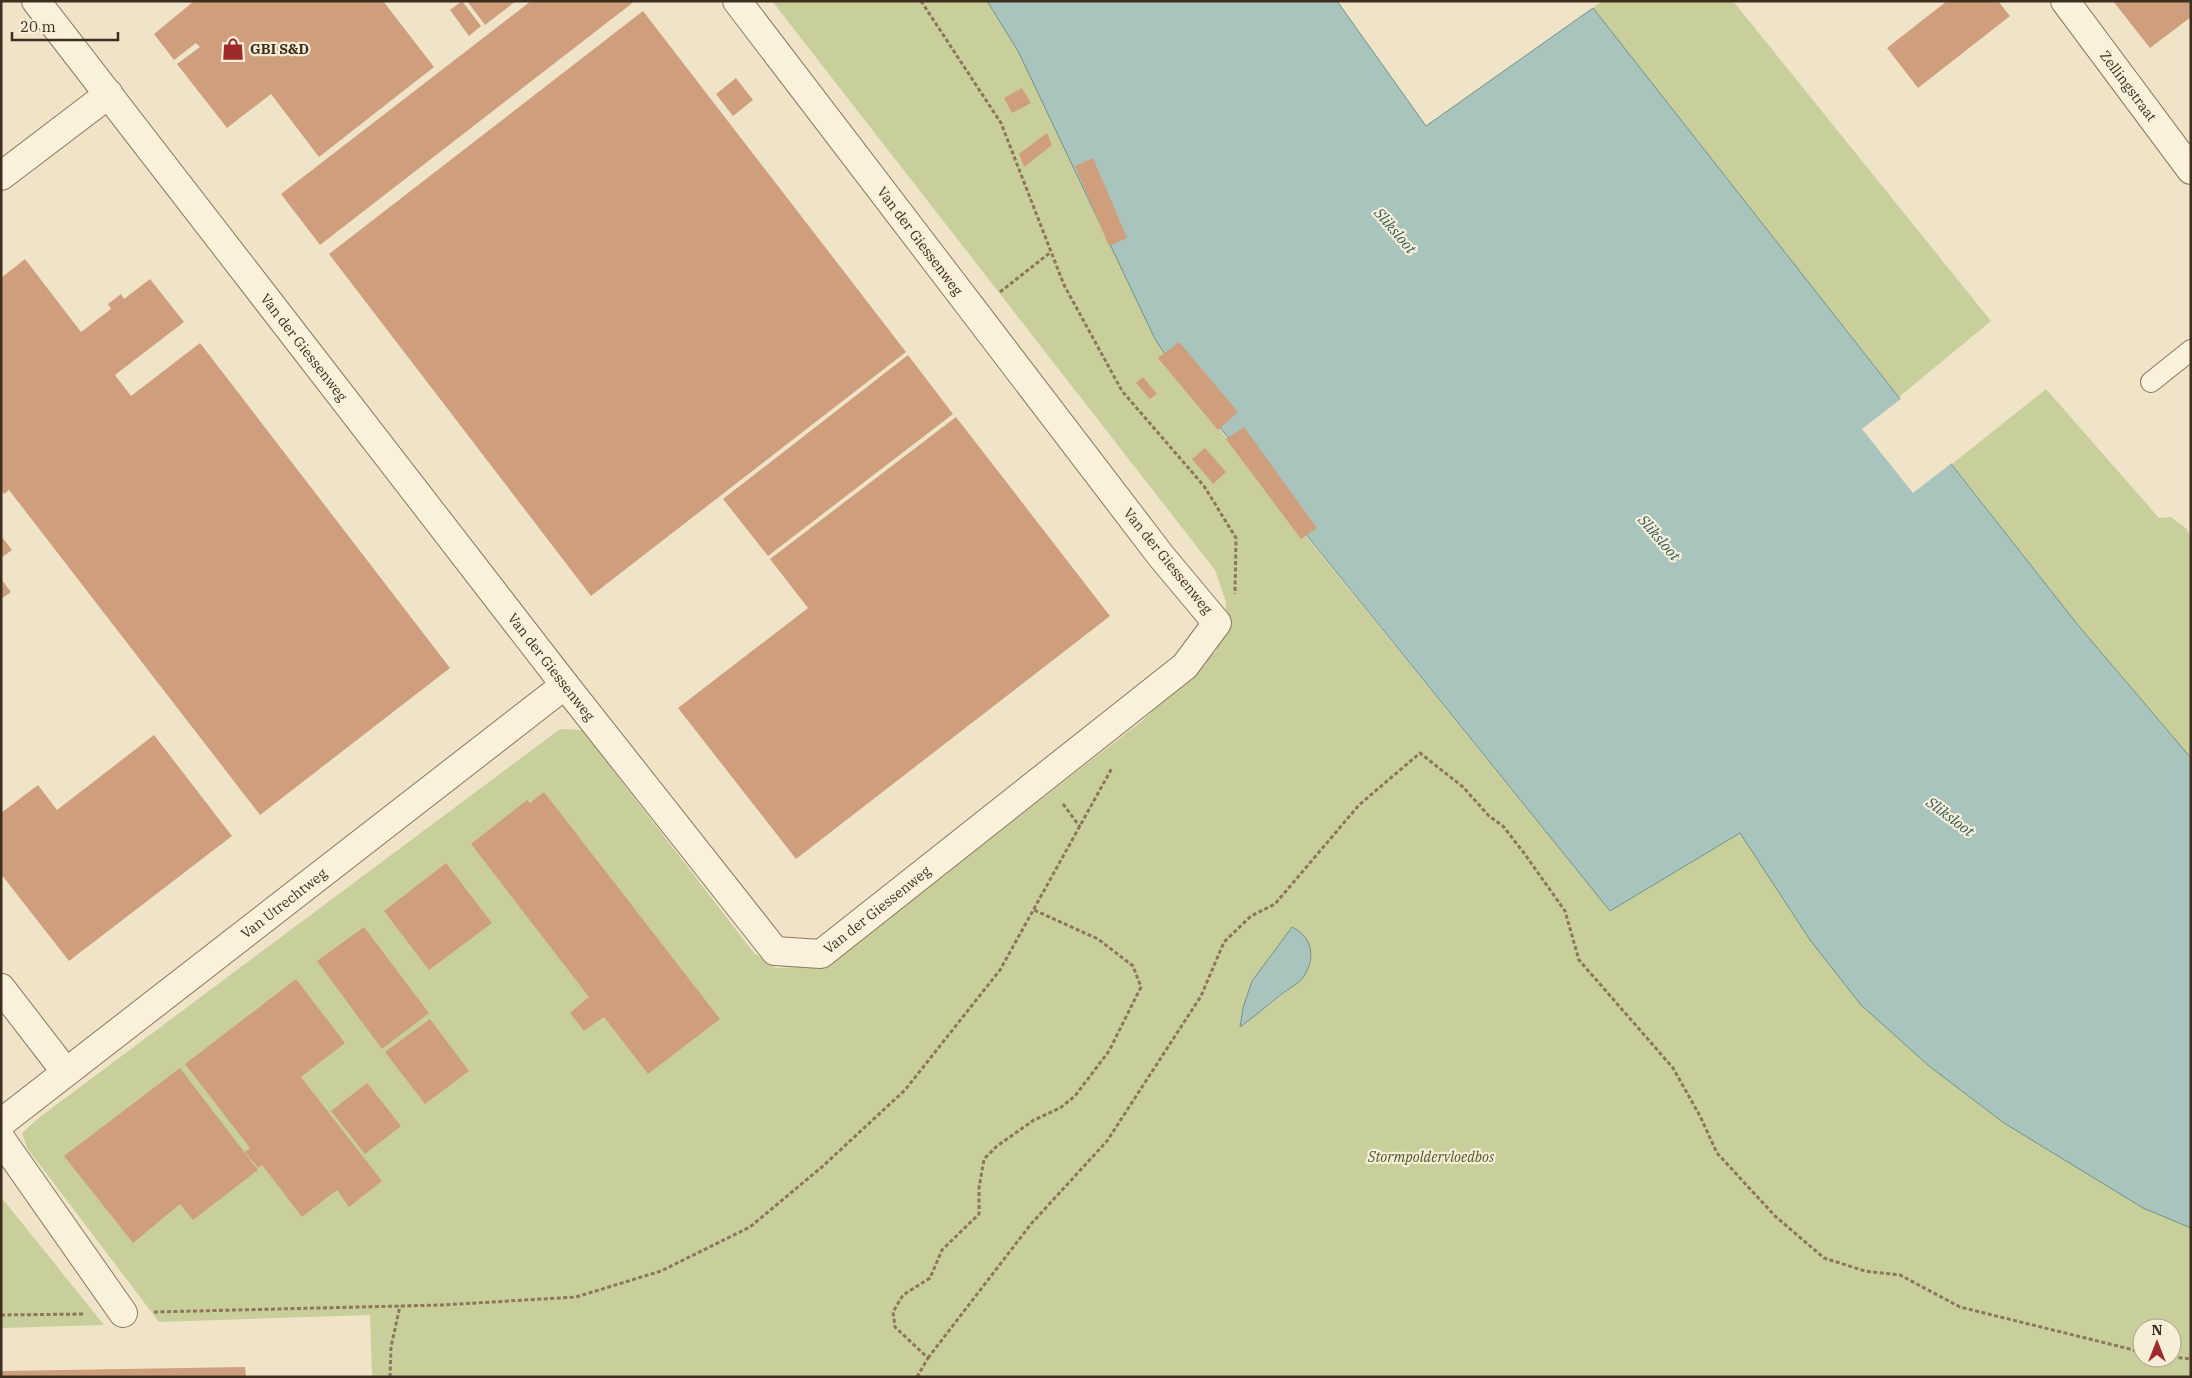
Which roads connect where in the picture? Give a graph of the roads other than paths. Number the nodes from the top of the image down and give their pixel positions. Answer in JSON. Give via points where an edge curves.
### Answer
{"nodes":[{"id":1,"x":36,"y":1,"type":"edge"},
{"id":2,"x":737,"y":1,"type":"edge"},
{"id":3,"x":2065,"y":1,"type":"edge"},
{"id":4,"x":109,"y":94,"type":"junction"},
{"id":5,"x":2191,"y":170,"type":"edge"},
{"id":6,"x":1,"y":176,"type":"edge"},
{"id":7,"x":2191,"y":350,"type":"edge"},
{"id":8,"x":2151,"y":382,"type":"dead end"},
{"id":9,"x":565,"y":685,"type":"junction"},
{"id":10,"x":1,"y":988,"type":"edge"},
{"id":11,"x":65,"y":1071,"type":"junction"},
{"id":12,"x":1,"y":1123,"type":"edge"},
{"id":13,"x":1,"y":1139,"type":"edge"},
{"id":14,"x":123,"y":1313,"type":"road end"}],
"edges":[{"from":1,"to":4,"type":"street","name":"Van der Giessenweg"},
{"from":2,"to":9,"type":"street","name":"Van der Giessenweg","via":[[1161,556],[1217,623],[1185,666],[821,954],[775,952]]},
{"from":3,"to":5,"type":"street","name":"Zellingstraat"},
{"from":4,"to":6,"type":"street"},
{"from":4,"to":9,"type":"street","name":"Van der Giessenweg"},
{"from":7,"to":8,"type":"lane"},
{"from":9,"to":11,"type":"street","name":"Van Utrechtweg"},
{"from":10,"to":11,"type":"street"},
{"from":11,"to":12,"type":"street","name":"Van Utrechtweg"},
{"from":13,"to":14,"type":"street"}]}
